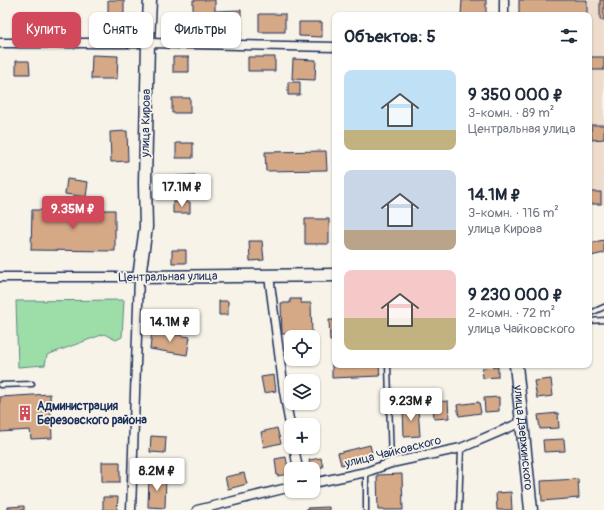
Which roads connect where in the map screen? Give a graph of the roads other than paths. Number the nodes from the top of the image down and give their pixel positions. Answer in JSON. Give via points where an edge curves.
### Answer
{"nodes":[{"id":1,"x":150,"y":0,"type":"edge"},
{"id":2,"x":504,"y":0,"type":"edge"},
{"id":3,"x":149,"y":12,"type":"edge"},
{"id":4,"x":504,"y":12,"type":"edge"},
{"id":5,"x":0,"y":43,"type":"edge"},
{"id":6,"x":89,"y":43,"type":"edge"},
{"id":7,"x":153,"y":43,"type":"edge"},
{"id":8,"x":332,"y":47,"type":"edge"},
{"id":9,"x":148,"y":48,"type":"edge"},
{"id":10,"x":332,"y":275,"type":"edge"},
{"id":11,"x":269,"y":276,"type":"junction"},
{"id":12,"x":0,"y":277,"type":"edge"},
{"id":13,"x":139,"y":277,"type":"junction"},
{"id":14,"x":604,"y":307,"type":"edge"},
{"id":15,"x":592,"y":313,"type":"edge"},
{"id":16,"x":604,"y":320,"type":"edge"},
{"id":17,"x":592,"y":321,"type":"edge"},
{"id":18,"x":388,"y":368,"type":"edge"},
{"id":19,"x":516,"y":368,"type":"edge"},
{"id":20,"x":32,"y":384,"type":"dead end"},
{"id":21,"x":0,"y":385,"type":"edge"},
{"id":22,"x":289,"y":418,"type":"edge"},
{"id":23,"x":522,"y":422,"type":"junction"},
{"id":24,"x":461,"y":448,"type":"junction"},
{"id":25,"x":391,"y":463,"type":"junction"},
{"id":26,"x":366,"y":472,"type":"junction"},
{"id":27,"x":320,"y":482,"type":"edge"},
{"id":28,"x":284,"y":489,"type":"edge"},
{"id":29,"x":131,"y":510,"type":"edge"},
{"id":30,"x":197,"y":510,"type":"edge"},
{"id":31,"x":366,"y":510,"type":"edge"},
{"id":32,"x":459,"y":510,"type":"edge"},
{"id":33,"x":531,"y":510,"type":"edge"}],
"edges":[{"from":1,"to":3,"type":"street","name":"улица Кирова"},
{"from":2,"to":4,"type":"street"},
{"from":5,"to":6,"type":"street"},
{"from":7,"to":8,"type":"street"},
{"from":9,"to":13,"type":"street","name":"улица Кирова","via":[[146,227]]},
{"from":10,"to":11,"type":"street","name":"Центральная улица"},
{"from":11,"to":13,"type":"street","name":"Центральная улица"},
{"from":11,"to":22,"type":"street"},
{"from":12,"to":13,"type":"street","name":"Центральная улица"},
{"from":13,"to":29,"type":"street","name":"улица Кирова"},
{"from":14,"to":15,"type":"lane"},
{"from":16,"to":17,"type":"lane"},
{"from":18,"to":25,"type":"lane"},
{"from":19,"to":23,"type":"street","name":"улица Дзержинского"},
{"from":20,"to":21,"type":"lane"},
{"from":23,"to":24,"type":"street","name":"улица Чайковского"},
{"from":23,"to":33,"type":"street","name":"улица Дзержинского"},
{"from":24,"to":25,"type":"street","name":"улица Чайковского"},
{"from":24,"to":32,"type":"lane"},
{"from":25,"to":26,"type":"street","name":"улица Чайковского"},
{"from":26,"to":27,"type":"street","name":"улица Чайковского"},
{"from":26,"to":31,"type":"lane"},
{"from":28,"to":30,"type":"street"}]}
